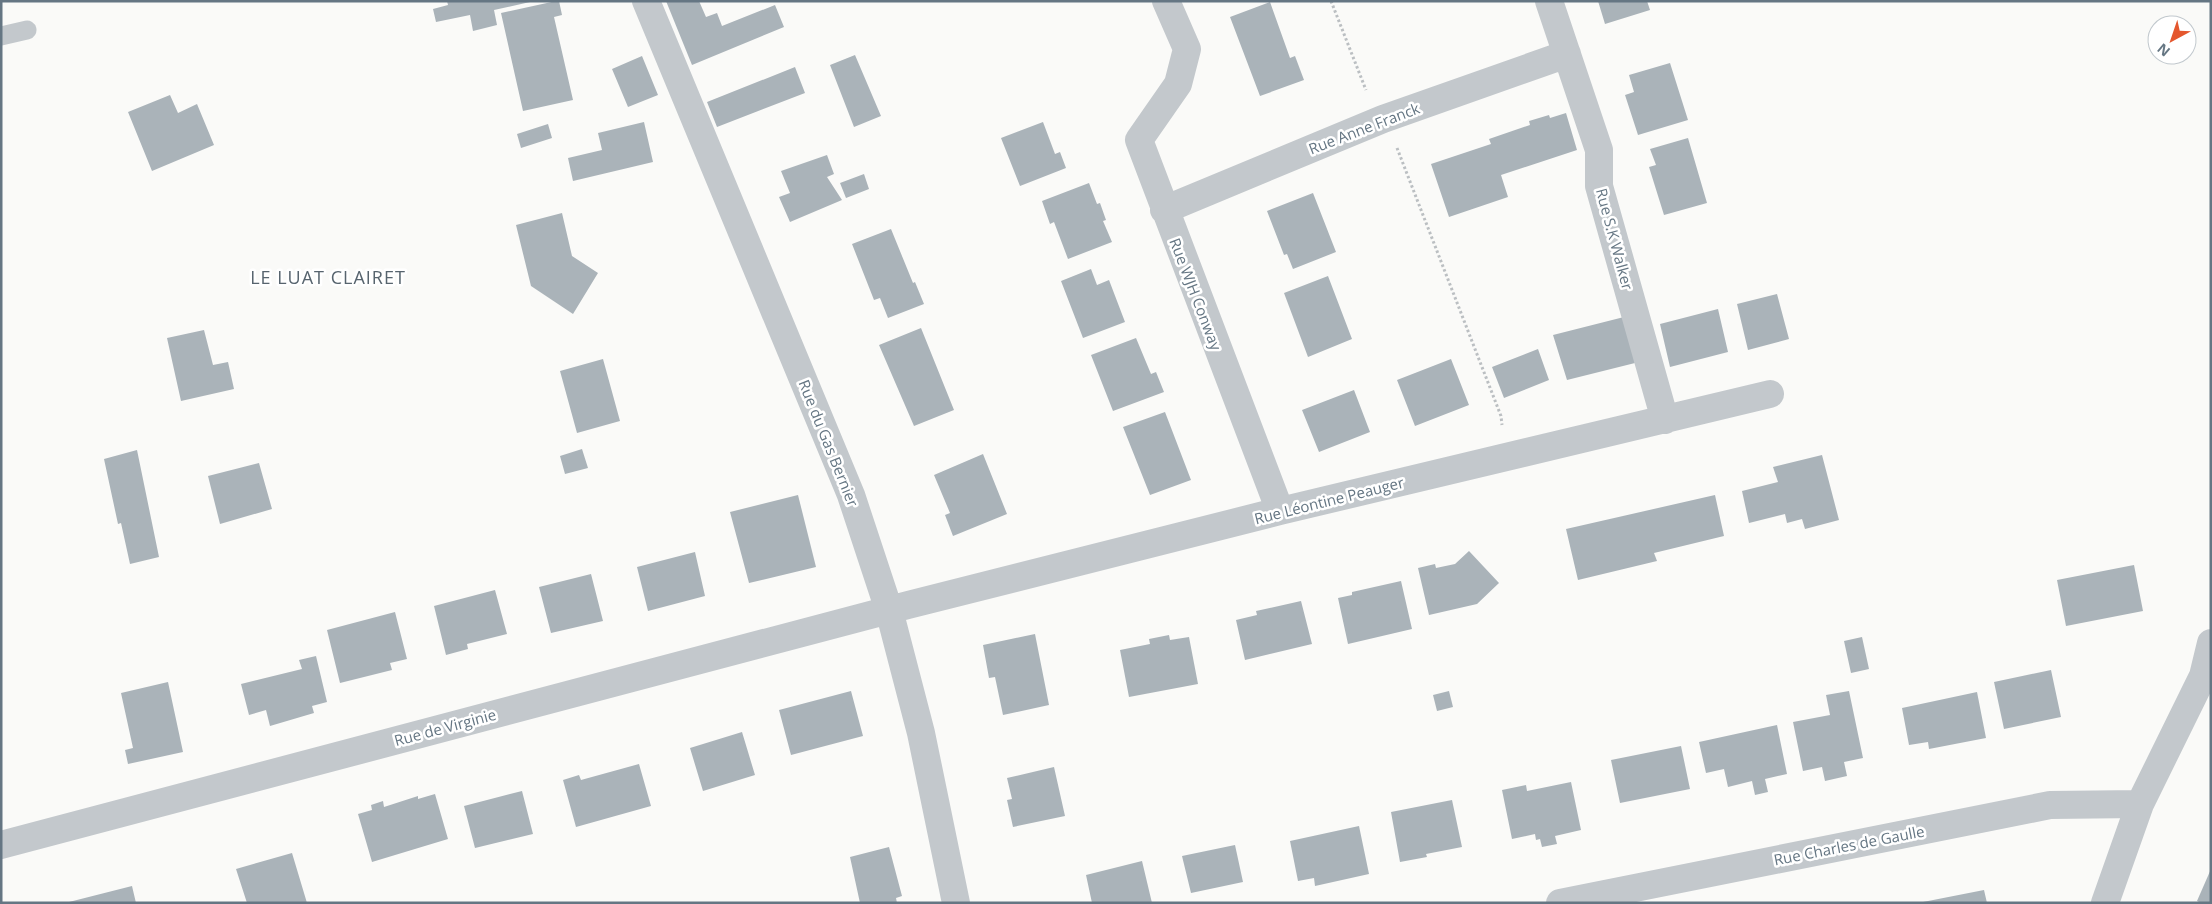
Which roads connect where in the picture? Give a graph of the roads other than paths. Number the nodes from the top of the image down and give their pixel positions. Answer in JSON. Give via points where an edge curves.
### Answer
{"nodes":[{"id":1,"x":646,"y":1,"type":"edge"},
{"id":2,"x":1166,"y":1,"type":"edge"},
{"id":3,"x":1549,"y":1,"type":"edge"},
{"id":4,"x":27,"y":30,"type":"dead end"},
{"id":5,"x":1,"y":36,"type":"edge"},
{"id":6,"x":1567,"y":54,"type":"junction"},
{"id":7,"x":1164,"y":210,"type":"junction"},
{"id":8,"x":1770,"y":394,"type":"dead end"},
{"id":9,"x":1665,"y":420,"type":"junction"},
{"id":10,"x":1280,"y":511,"type":"junction"},
{"id":11,"x":889,"y":610,"type":"junction"},
{"id":12,"x":2211,"y":643,"type":"edge"},
{"id":13,"x":2140,"y":804,"type":"junction"},
{"id":14,"x":1,"y":845,"type":"edge"},
{"id":15,"x":956,"y":903,"type":"edge"},
{"id":16,"x":1560,"y":903,"type":"edge"},
{"id":17,"x":2105,"y":903,"type":"edge"}],
"edges":[{"from":1,"to":11,"type":"street","name":"Rue du Gas Bernier","via":[[851,495]]},
{"from":2,"to":7,"type":"street","name":"Rue WJH Conway","via":[[1187,49],[1178,84],[1139,140]]},
{"from":3,"to":6,"type":"street","name":"Rue S.K Walker"},
{"from":4,"to":5,"type":"lane"},
{"from":6,"to":7,"type":"street","name":"Rue Anne Franck","via":[[1383,119]]},
{"from":6,"to":9,"type":"street","name":"Rue S.K Walker","via":[[1599,150],[1599,186]]},
{"from":7,"to":10,"type":"street","name":"Rue WJH Conway"},
{"from":8,"to":9,"type":"street","name":"Rue Léontine Peauger"},
{"from":9,"to":10,"type":"street","name":"Rue Léontine Peauger"},
{"from":10,"to":11,"type":"street","name":"Rue Léontine Peauger"},
{"from":11,"to":14,"type":"street","name":"Rue de Virginie"},
{"from":11,"to":15,"type":"street","name":"Rue du Gas Bernier","via":[[921,733]]},
{"from":12,"to":13,"type":"street","via":[[2202,676]]},
{"from":13,"to":16,"type":"street","name":"Rue Charles de Gaulle","via":[[2050,805]]},
{"from":13,"to":17,"type":"street"}]}
